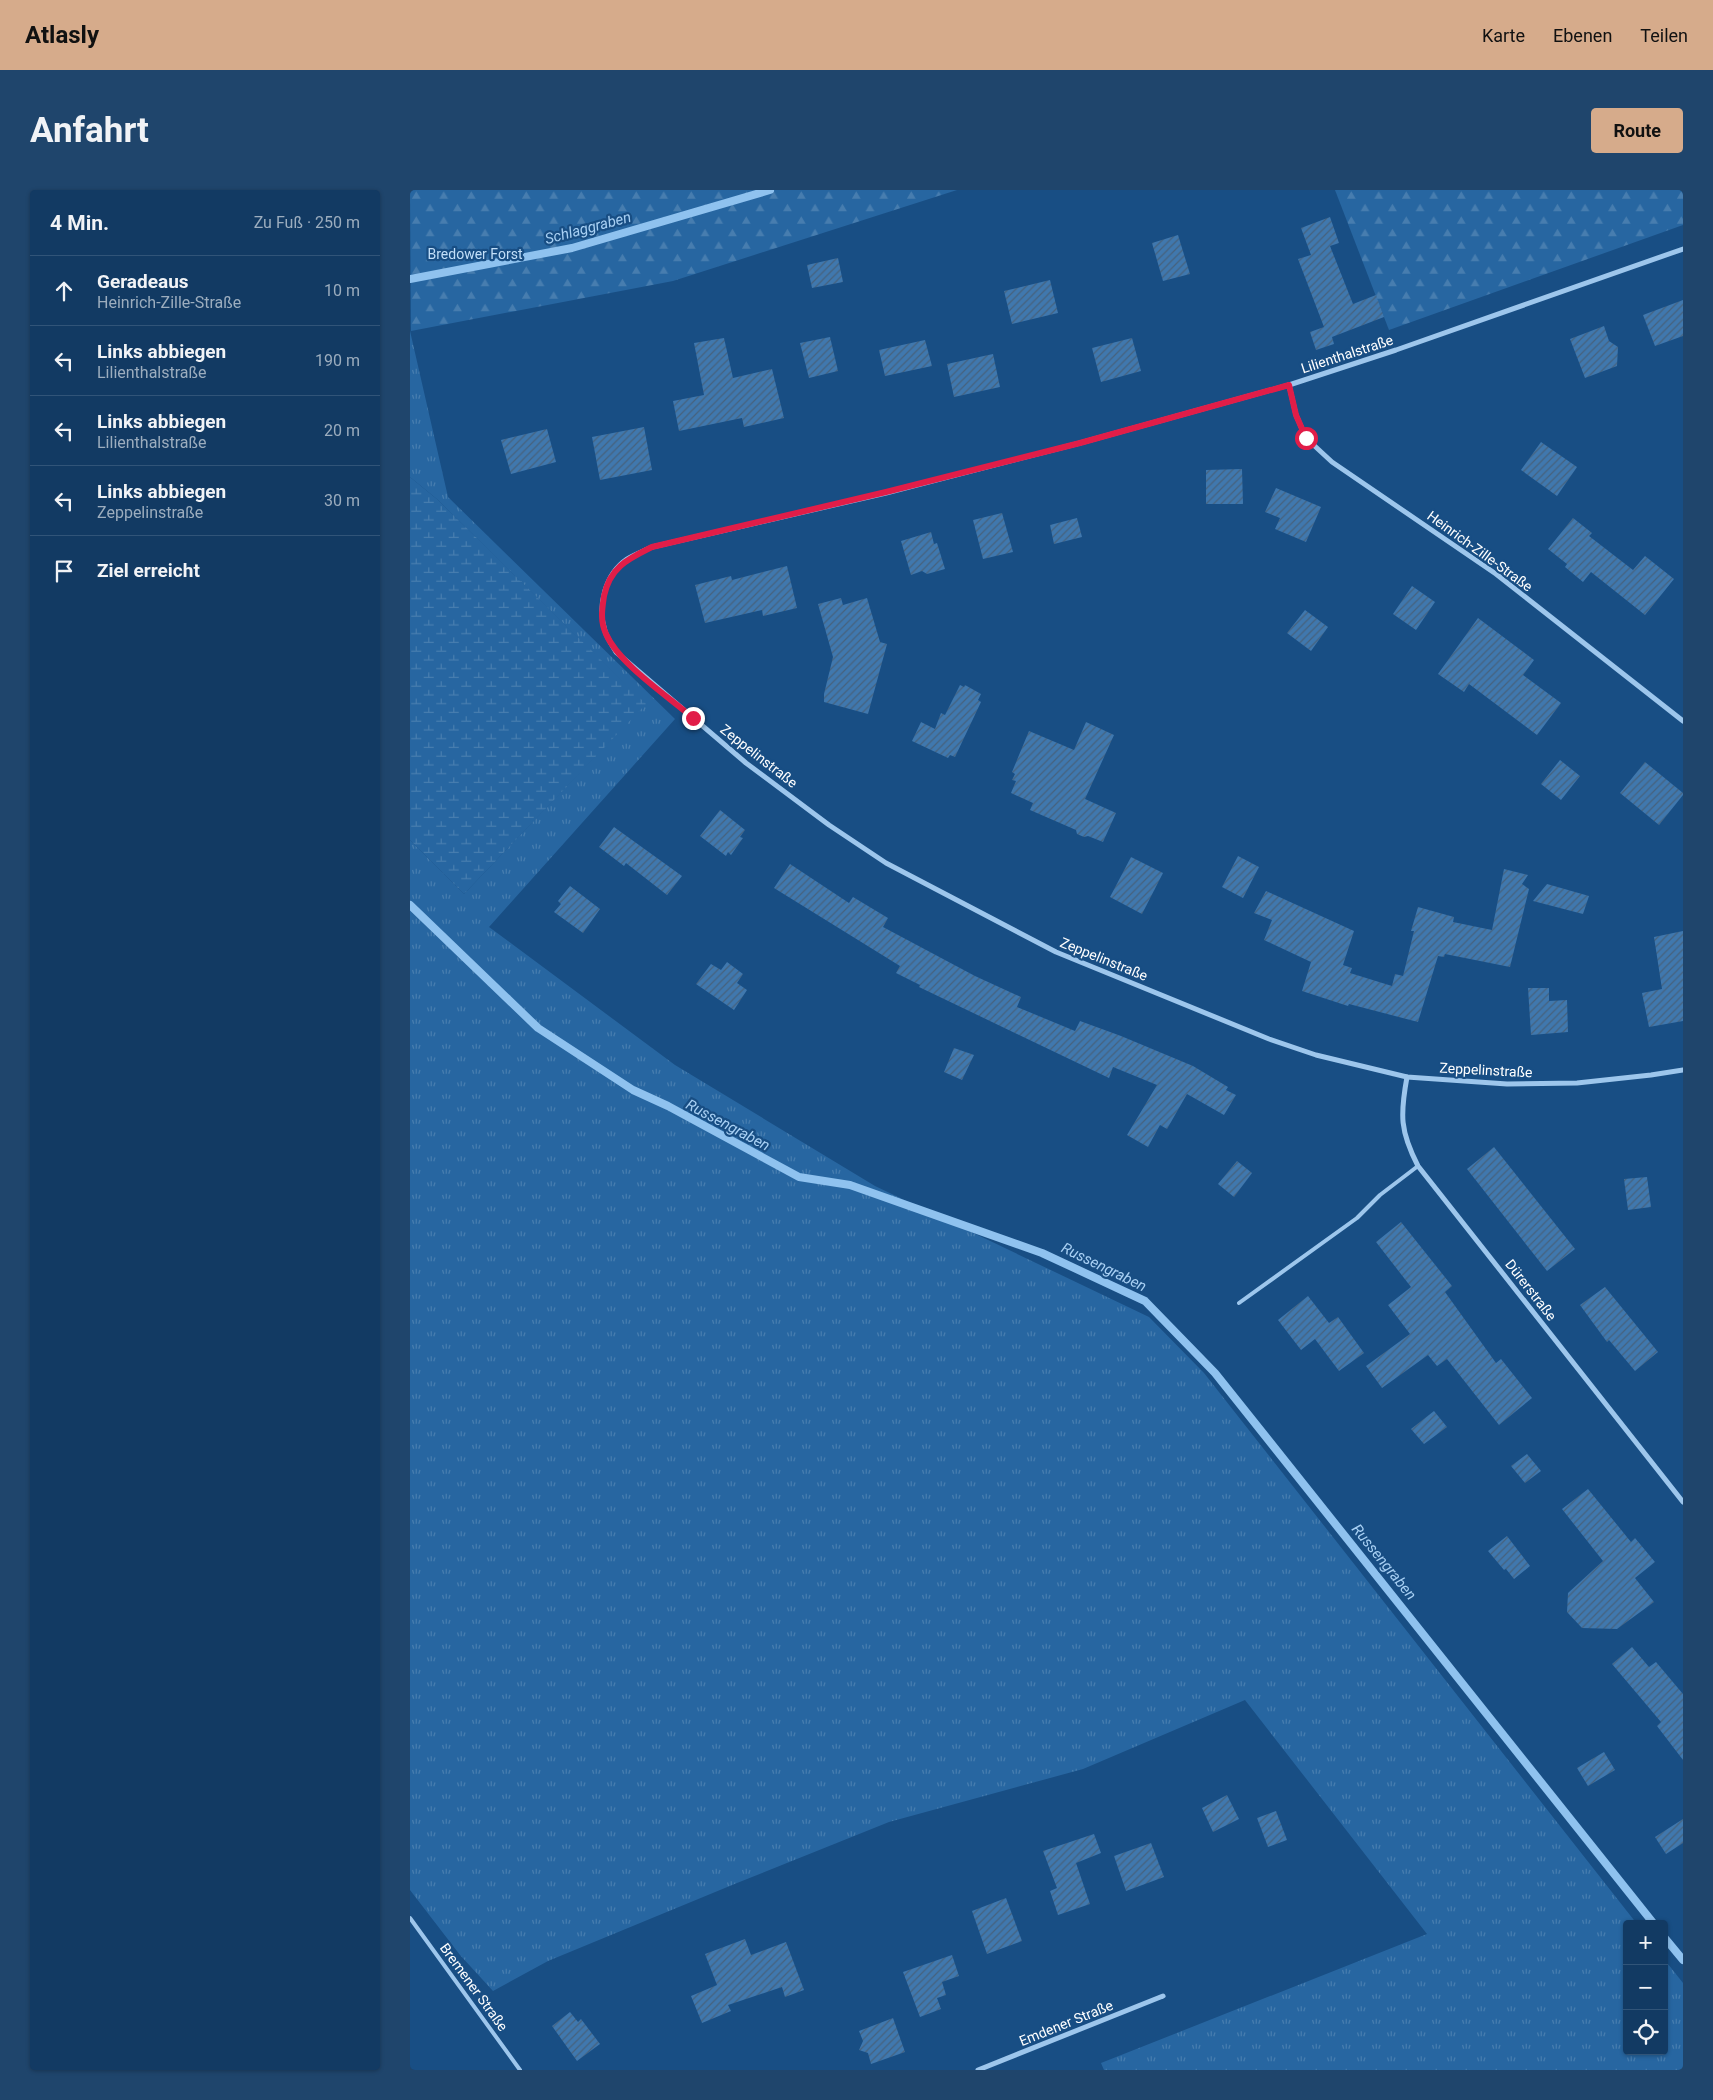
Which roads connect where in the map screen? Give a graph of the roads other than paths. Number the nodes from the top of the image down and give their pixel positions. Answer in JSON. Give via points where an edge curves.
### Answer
{"nodes":[{"id":1,"x":1683,"y":249,"type":"edge"},
{"id":2,"x":1289,"y":385,"type":"junction"},
{"id":3,"x":605,"y":632,"type":"joint"},
{"id":4,"x":1683,"y":721,"type":"edge"},
{"id":5,"x":1683,"y":1070,"type":"edge"},
{"id":6,"x":1408,"y":1077,"type":"junction"},
{"id":7,"x":1418,"y":1166,"type":"junction"},
{"id":8,"x":1239,"y":1303,"type":"dead end"},
{"id":9,"x":1683,"y":1502,"type":"edge"},
{"id":10,"x":410,"y":1918,"type":"edge"},
{"id":11,"x":1163,"y":1996,"type":"dead end"},
{"id":12,"x":520,"y":2070,"type":"edge"},
{"id":13,"x":978,"y":2070,"type":"edge"}],
"edges":[{"from":1,"to":2,"type":"street","name":"Lilienthalstraße"},
{"from":2,"to":3,"type":"street","name":"Lilienthalstraße","via":[[1062,448],[652,547],[627,559],[611,575],[601,611]]},
{"from":2,"to":4,"type":"street","name":"Heinrich-Zille-Straße","via":[[1306,438],[1332,462],[1496,574]]},
{"from":3,"to":6,"type":"street","name":"Zeppelinstraße","via":[[616,652],[746,763],[886,863],[1056,952],[1316,1055]]},
{"from":5,"to":6,"type":"street","name":"Zeppelinstraße","via":[[1577,1083],[1507,1084]]},
{"from":6,"to":7,"type":"street","name":"Dürerstraße","via":[[1402,1123]]},
{"from":7,"to":8,"type":"lane","via":[[1380,1195],[1357,1218]]},
{"from":7,"to":9,"type":"street","name":"Dürerstraße"},
{"from":10,"to":12,"type":"lane","name":"Bremener Straße"},
{"from":11,"to":13,"type":"street","name":"Emdener Straße"}]}
